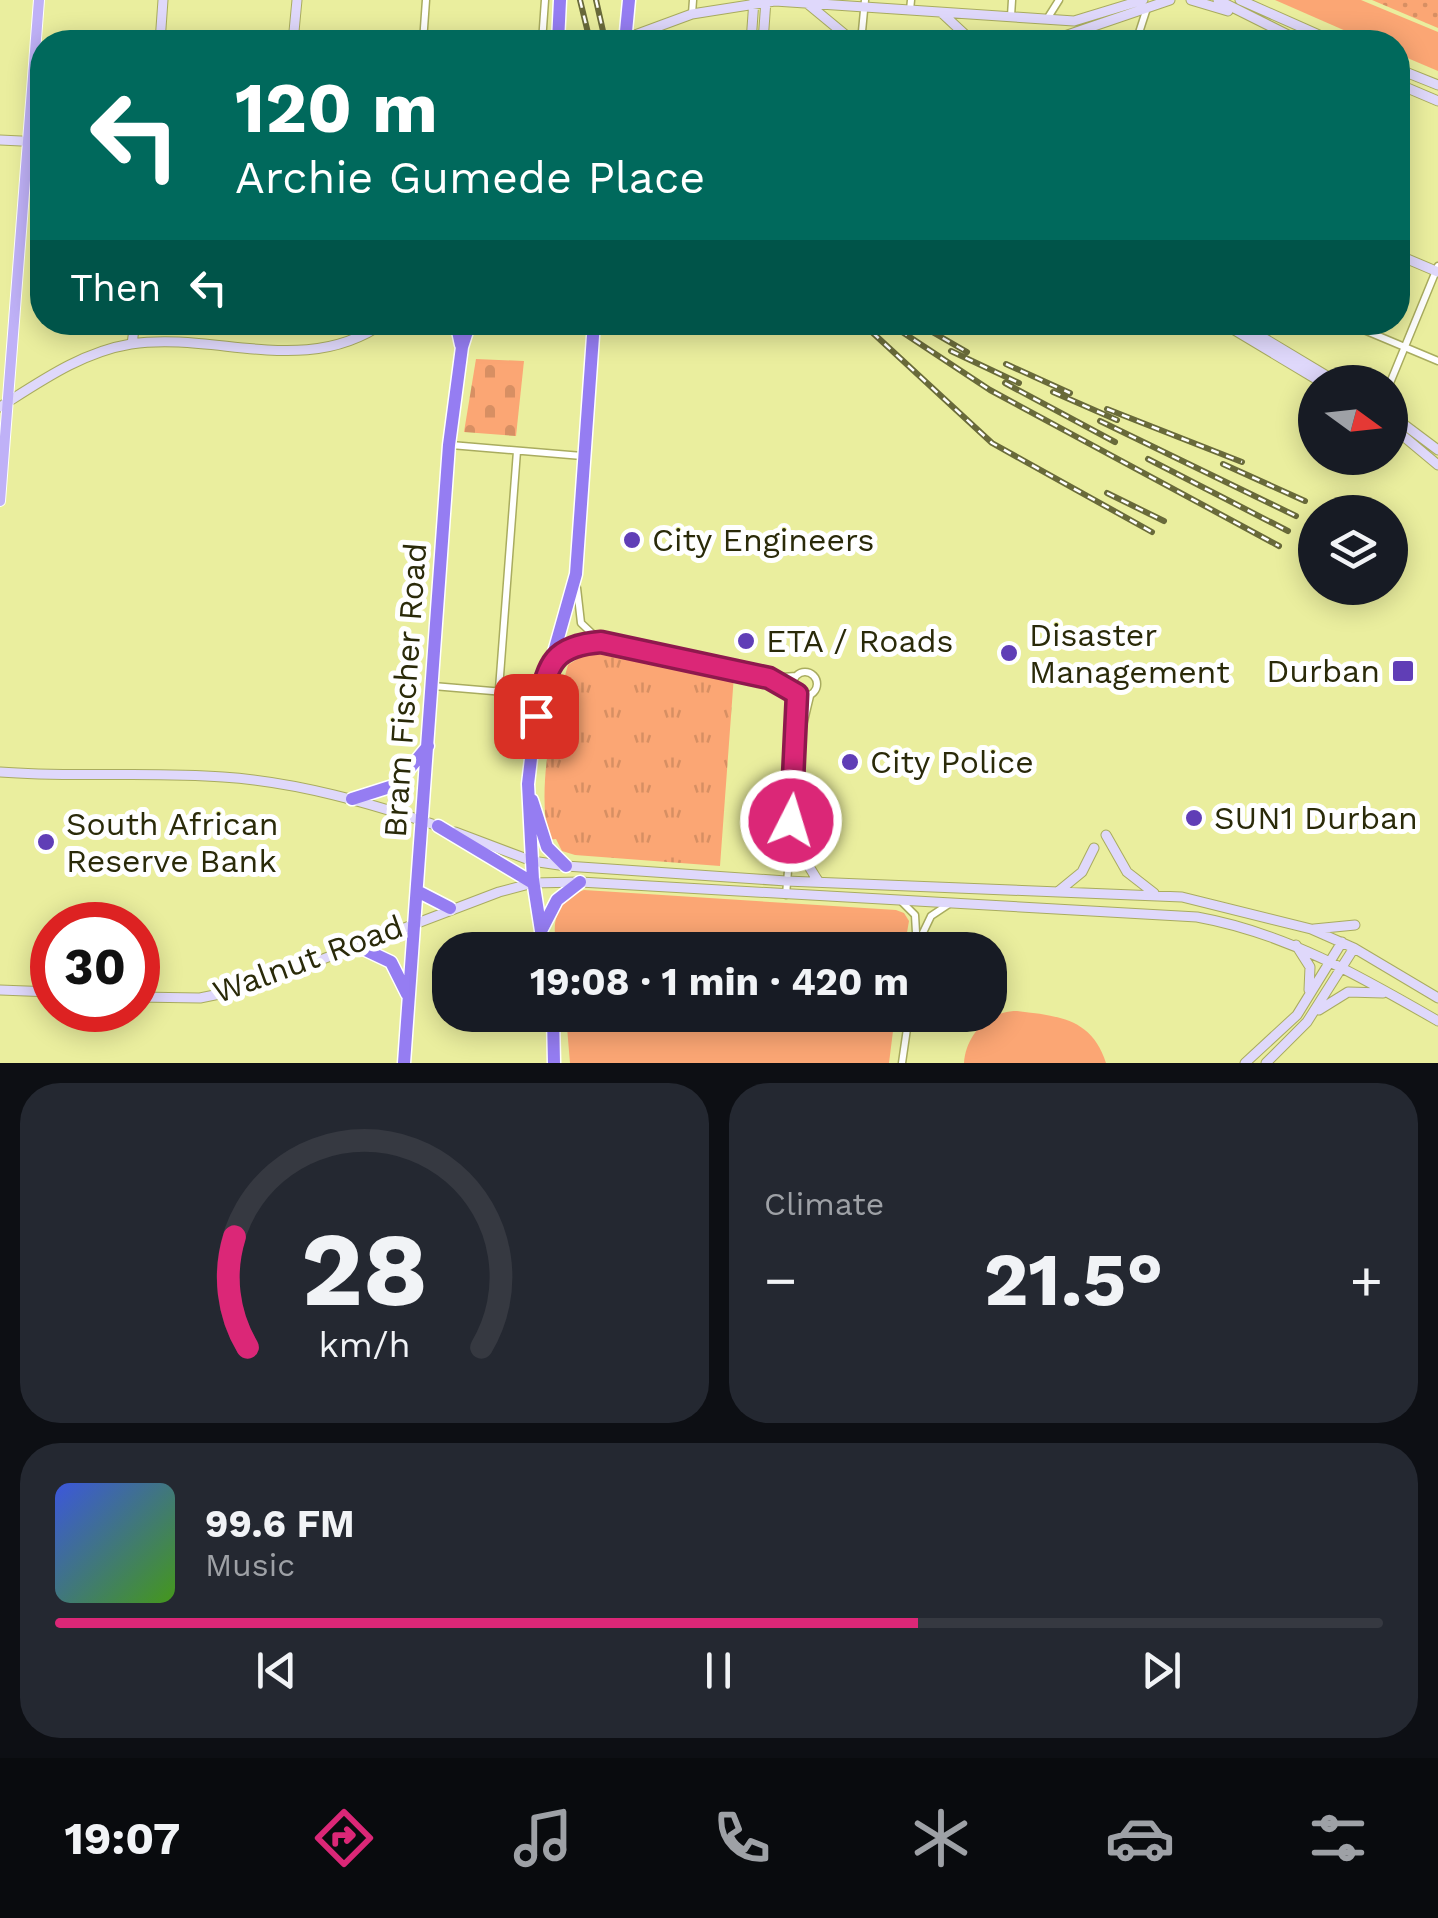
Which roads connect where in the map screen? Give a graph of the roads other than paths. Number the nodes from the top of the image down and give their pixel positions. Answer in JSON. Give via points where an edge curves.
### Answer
{"nodes":[{"id":1,"x":38,"y":0,"type":"edge"},
{"id":2,"x":164,"y":0,"type":"edge"},
{"id":3,"x":297,"y":0,"type":"edge"},
{"id":4,"x":426,"y":0,"type":"edge"},
{"id":5,"x":545,"y":0,"type":"edge"},
{"id":6,"x":560,"y":0,"type":"edge"},
{"id":7,"x":629,"y":0,"type":"edge"},
{"id":8,"x":693,"y":0,"type":"edge"},
{"id":9,"x":961,"y":0,"type":"edge"},
{"id":10,"x":1012,"y":0,"type":"edge"},
{"id":11,"x":1059,"y":0,"type":"edge"},
{"id":12,"x":1170,"y":0,"type":"edge"},
{"id":13,"x":1192,"y":0,"type":"edge"},
{"id":14,"x":1218,"y":0,"type":"edge"},
{"id":15,"x":1240,"y":0,"type":"edge"},
{"id":16,"x":766,"y":1,"type":"edge"},
{"id":17,"x":754,"y":2,"type":"edge"},
{"id":18,"x":812,"y":2,"type":"edge"},
{"id":19,"x":864,"y":4,"type":"edge"},
{"id":20,"x":1145,"y":4,"type":"edge"},
{"id":21,"x":910,"y":5,"type":"edge"},
{"id":22,"x":941,"y":12,"type":"junction"},
{"id":23,"x":960,"y":13,"type":"junction"},
{"id":24,"x":692,"y":14,"type":"junction"},
{"id":25,"x":1240,"y":14,"type":"junction"},
{"id":26,"x":1011,"y":16,"type":"junction"},
{"id":27,"x":1046,"y":19,"type":"junction"},
{"id":28,"x":35,"y":30,"type":"edge"},
{"id":29,"x":161,"y":30,"type":"edge"},
{"id":30,"x":294,"y":30,"type":"edge"},
{"id":31,"x":424,"y":30,"type":"edge"},
{"id":32,"x":543,"y":30,"type":"edge"},
{"id":33,"x":559,"y":30,"type":"edge"},
{"id":34,"x":625,"y":30,"type":"edge"},
{"id":35,"x":651,"y":30,"type":"edge"},
{"id":36,"x":752,"y":30,"type":"edge"},
{"id":37,"x":764,"y":30,"type":"edge"},
{"id":38,"x":844,"y":30,"type":"edge"},
{"id":39,"x":860,"y":30,"type":"edge"},
{"id":40,"x":960,"y":30,"type":"edge"},
{"id":41,"x":1079,"y":30,"type":"edge"},
{"id":42,"x":1139,"y":30,"type":"edge"},
{"id":43,"x":1275,"y":30,"type":"edge"},
{"id":44,"x":1306,"y":30,"type":"edge"},
{"id":45,"x":1410,"y":73,"type":"edge"},
{"id":46,"x":1438,"y":85,"type":"edge"},
{"id":47,"x":1410,"y":89,"type":"edge"},
{"id":48,"x":30,"y":95,"type":"edge"},
{"id":49,"x":1438,"y":101,"type":"edge"},
{"id":50,"x":0,"y":140,"type":"edge"},
{"id":51,"x":26,"y":142,"type":"junction"},
{"id":52,"x":30,"y":142,"type":"edge"},
{"id":53,"x":1410,"y":260,"type":"edge"},
{"id":54,"x":1437,"y":270,"type":"edge"},
{"id":55,"x":133,"y":335,"type":"edge"},
{"id":56,"x":359,"y":335,"type":"edge"},
{"id":57,"x":459,"y":335,"type":"edge"},
{"id":58,"x":466,"y":335,"type":"edge"},
{"id":59,"x":593,"y":335,"type":"edge"},
{"id":60,"x":1242,"y":335,"type":"edge"},
{"id":61,"x":1259,"y":335,"type":"edge"},
{"id":62,"x":1375,"y":335,"type":"edge"},
{"id":63,"x":132,"y":344,"type":"junction"},
{"id":64,"x":462,"y":347,"type":"junction"},
{"id":65,"x":1405,"y":348,"type":"junction"},
{"id":66,"x":1438,"y":362,"type":"edge"},
{"id":67,"x":1309,"y":365,"type":"edge"},
{"id":68,"x":1398,"y":365,"type":"edge"},
{"id":69,"x":1298,"y":369,"type":"edge"},
{"id":70,"x":4,"y":404,"type":"edge"},
{"id":71,"x":1408,"y":427,"type":"edge"},
{"id":72,"x":1408,"y":440,"type":"edge"},
{"id":73,"x":450,"y":444,"type":"junction"},
{"id":74,"x":1438,"y":449,"type":"edge"},
{"id":75,"x":518,"y":450,"type":"junction"},
{"id":76,"x":582,"y":456,"type":"junction"},
{"id":77,"x":1438,"y":464,"type":"edge"},
{"id":78,"x":0,"y":501,"type":"edge"},
{"id":79,"x":576,"y":574,"type":"junction"},
{"id":80,"x":601,"y":642,"type":"junction"},
{"id":81,"x":551,"y":661,"type":"junction"},
{"id":82,"x":796,"y":676,"type":"junction"},
{"id":83,"x":769,"y":678,"type":"junction"},
{"id":84,"x":433,"y":686,"type":"junction"},
{"id":85,"x":498,"y":689,"type":"junction"},
{"id":86,"x":795,"y":691,"type":"junction"},
{"id":87,"x":541,"y":695,"type":"junction"},
{"id":88,"x":810,"y":696,"type":"junction"},
{"id":89,"x":430,"y":744,"type":"junction"},
{"id":90,"x":798,"y":748,"type":"junction"},
{"id":91,"x":0,"y":772,"type":"edge"},
{"id":92,"x":528,"y":788,"type":"junction"},
{"id":93,"x":352,"y":799,"type":"junction"},
{"id":94,"x":424,"y":821,"type":"junction"},
{"id":95,"x":438,"y":826,"type":"junction"},
{"id":96,"x":1106,"y":835,"type":"dead end"},
{"id":97,"x":790,"y":836,"type":"junction"},
{"id":98,"x":1094,"y":848,"type":"dead end"},
{"id":99,"x":532,"y":861,"type":"junction"},
{"id":100,"x":566,"y":866,"type":"junction"},
{"id":101,"x":786,"y":881,"type":"junction"},
{"id":102,"x":818,"y":881,"type":"junction"},
{"id":103,"x":580,"y":882,"type":"junction"},
{"id":104,"x":533,"y":883,"type":"junction"},
{"id":105,"x":1060,"y":890,"type":"junction"},
{"id":106,"x":417,"y":891,"type":"junction"},
{"id":107,"x":786,"y":895,"type":"junction"},
{"id":108,"x":1158,"y":896,"type":"junction"},
{"id":109,"x":900,"y":900,"type":"junction"},
{"id":110,"x":950,"y":903,"type":"junction"},
{"id":111,"x":450,"y":908,"type":"junction"},
{"id":112,"x":415,"y":921,"type":"junction"},
{"id":113,"x":1355,"y":924,"type":"dead end"},
{"id":114,"x":1311,"y":929,"type":"junction"},
{"id":115,"x":541,"y":932,"type":"joint"},
{"id":116,"x":916,"y":932,"type":"edge"},
{"id":117,"x":924,"y":932,"type":"edge"},
{"id":118,"x":1342,"y":942,"type":"junction"},
{"id":119,"x":355,"y":945,"type":"junction"},
{"id":120,"x":1296,"y":945,"type":"junction"},
{"id":121,"x":1354,"y":948,"type":"junction"},
{"id":122,"x":1331,"y":960,"type":"junction"},
{"id":123,"x":1342,"y":965,"type":"junction"},
{"id":124,"x":0,"y":990,"type":"edge"},
{"id":125,"x":30,"y":991,"type":"edge"},
{"id":126,"x":1395,"y":996,"type":"junction"},
{"id":127,"x":160,"y":997,"type":"edge"},
{"id":128,"x":1438,"y":998,"type":"edge"},
{"id":129,"x":409,"y":1001,"type":"junction"},
{"id":130,"x":1297,"y":1015,"type":"junction"},
{"id":131,"x":1438,"y":1021,"type":"edge"},
{"id":132,"x":1307,"y":1022,"type":"junction"},
{"id":133,"x":553,"y":1032,"type":"edge"},
{"id":134,"x":906,"y":1032,"type":"edge"},
{"id":135,"x":404,"y":1063,"type":"edge"},
{"id":136,"x":554,"y":1063,"type":"edge"},
{"id":137,"x":902,"y":1063,"type":"edge"},
{"id":138,"x":1246,"y":1063,"type":"edge"},
{"id":139,"x":1266,"y":1063,"type":"edge"}],
"edges":[{"from":1,"to":28,"type":"main road"},
{"from":2,"to":29,"type":"main road"},
{"from":3,"to":30,"type":"main road"},
{"from":4,"to":31,"type":"street"},
{"from":5,"to":32,"type":"street"},
{"from":6,"to":33,"type":"highway"},
{"from":7,"to":34,"type":"highway"},
{"from":8,"to":24,"type":"street"},
{"from":9,"to":23,"type":"main road"},
{"from":10,"to":26,"type":"street"},
{"from":11,"to":27,"type":"street"},
{"from":12,"to":20,"type":"main road"},
{"from":13,"to":25,"type":"main road"},
{"from":14,"to":25,"type":"main road"},
{"from":15,"to":44,"type":"main road"},
{"from":16,"to":17,"type":"main road"},
{"from":16,"to":18,"type":"main road"},
{"from":16,"to":37,"type":"main road"},
{"from":17,"to":24,"type":"main road"},
{"from":17,"to":36,"type":"main road"},
{"from":18,"to":19,"type":"main road"},
{"from":18,"to":38,"type":"main road"},
{"from":19,"to":21,"type":"main road"},
{"from":19,"to":39,"type":"street"},
{"from":20,"to":27,"type":"main road","via":[[1090,19]]},
{"from":20,"to":41,"type":"main road"},
{"from":20,"to":42,"type":"street"},
{"from":21,"to":22,"type":"main road"},
{"from":22,"to":23,"type":"main road"},
{"from":22,"to":40,"type":"main road"},
{"from":23,"to":26,"type":"main road"},
{"from":24,"to":35,"type":"main road"},
{"from":25,"to":43,"type":"main road"},
{"from":26,"to":27,"type":"main road"},
{"from":45,"to":46,"type":"main road"},
{"from":47,"to":49,"type":"main road"},
{"from":48,"to":51,"type":"main road"},
{"from":50,"to":51,"type":"main road"},
{"from":51,"to":52,"type":"main road"},
{"from":51,"to":70,"type":"main road"},
{"from":53,"to":54,"type":"main road"},
{"from":54,"to":65,"type":"street"},
{"from":55,"to":63,"type":"main road"},
{"from":56,"to":63,"type":"main road","via":[[296,352]]},
{"from":57,"to":64,"type":"highway"},
{"from":58,"to":64,"type":"highway","name":"Bram Fischer Road"},
{"from":59,"to":76,"type":"highway"},
{"from":60,"to":69,"type":"main road"},
{"from":61,"to":67,"type":"main road"},
{"from":62,"to":65,"type":"street"},
{"from":63,"to":70,"type":"main road","via":[[84,356]]},
{"from":64,"to":73,"type":"highway","name":"Bram Fischer Road"},
{"from":65,"to":66,"type":"street"},
{"from":65,"to":68,"type":"street"},
{"from":70,"to":78,"type":"main road"},
{"from":71,"to":74,"type":"main road"},
{"from":72,"to":77,"type":"main road"},
{"from":73,"to":75,"type":"street"},
{"from":73,"to":84,"type":"highway","name":"Bram Fischer Road"},
{"from":75,"to":76,"type":"street"},
{"from":75,"to":85,"type":"street"},
{"from":76,"to":79,"type":"highway"},
{"from":79,"to":80,"type":"street","via":[[581,622]]},
{"from":79,"to":81,"type":"highway"},
{"from":80,"to":81,"type":"street","via":[[574,644]]},
{"from":80,"to":83,"type":"street"},
{"from":81,"to":87,"type":"highway"},
{"from":82,"to":83,"type":"street"},
{"from":82,"to":86,"type":"street"},
{"from":82,"to":88,"type":"street","via":[[816,678]]},
{"from":83,"to":86,"type":"street"},
{"from":84,"to":85,"type":"street"},
{"from":84,"to":89,"type":"highway","name":"Bram Fischer Road"},
{"from":85,"to":87,"type":"street"},
{"from":86,"to":88,"type":"street"},
{"from":86,"to":90,"type":"street"},
{"from":87,"to":92,"type":"highway"},
{"from":88,"to":90,"type":"street"},
{"from":89,"to":93,"type":"highway","via":[[396,785]]},
{"from":89,"to":94,"type":"highway","name":"Bram Fischer Road"},
{"from":90,"to":97,"type":"street"},
{"from":91,"to":93,"type":"main road","via":[[225,777]]},
{"from":92,"to":99,"type":"highway"},
{"from":92,"to":100,"type":"highway","via":[[548,846]]},
{"from":93,"to":94,"type":"main road"},
{"from":94,"to":95,"type":"main road"},
{"from":94,"to":106,"type":"highway","name":"Bram Fischer Road"},
{"from":95,"to":99,"type":"main road"},
{"from":95,"to":104,"type":"highway"},
{"from":96,"to":108,"type":"main road","via":[[1127,872]]},
{"from":97,"to":101,"type":"street"},
{"from":97,"to":102,"type":"main road"},
{"from":98,"to":105,"type":"main road","via":[[1082,872]]},
{"from":99,"to":100,"type":"main road"},
{"from":99,"to":104,"type":"highway"},
{"from":100,"to":101,"type":"main road"},
{"from":101,"to":102,"type":"main road"},
{"from":101,"to":107,"type":"street"},
{"from":102,"to":105,"type":"main road"},
{"from":103,"to":104,"type":"main road","name":"Walnut Road"},
{"from":103,"to":107,"type":"main road","name":"Walnut Road"},
{"from":103,"to":115,"type":"highway","via":[[553,905]]},
{"from":104,"to":111,"type":"main road","name":"Walnut Road"},
{"from":104,"to":115,"type":"highway"},
{"from":105,"to":108,"type":"main road"},
{"from":106,"to":111,"type":"highway"},
{"from":106,"to":112,"type":"highway","name":"Bram Fischer Road"},
{"from":107,"to":109,"type":"main road","name":"Walnut Road"},
{"from":108,"to":114,"type":"main road","via":[[1219,903]]},
{"from":109,"to":110,"type":"main road","name":"Walnut Road"},
{"from":109,"to":116,"type":"street","via":[[913,910]]},
{"from":110,"to":117,"type":"street","via":[[931,916]]},
{"from":110,"to":120,"type":"main road","name":"Walnut Road","via":[[1197,916]]},
{"from":111,"to":112,"type":"main road","name":"Walnut Road"},
{"from":112,"to":119,"type":"main road","name":"Walnut Road"},
{"from":112,"to":129,"type":"highway","name":"Bram Fischer Road"},
{"from":113,"to":114,"type":"main road"},
{"from":114,"to":118,"type":"main road"},
{"from":118,"to":121,"type":"main road"},
{"from":118,"to":122,"type":"main road"},
{"from":119,"to":127,"type":"main road","name":"Walnut Road","via":[[244,988],[200,998]]},
{"from":119,"to":129,"type":"highway","via":[[391,962]]},
{"from":120,"to":122,"type":"main road","name":"Walnut Road"},
{"from":120,"to":130,"type":"main road","via":[[1312,976]]},
{"from":121,"to":123,"type":"main road"},
{"from":121,"to":128,"type":"main road"},
{"from":122,"to":123,"type":"main road","name":"Walnut Road"},
{"from":122,"to":130,"type":"main road"},
{"from":123,"to":126,"type":"main road","name":"Walnut Road"},
{"from":123,"to":132,"type":"main road"},
{"from":124,"to":125,"type":"main road"},
{"from":126,"to":131,"type":"main road","name":"Walnut Road"},
{"from":126,"to":132,"type":"main road","via":[[1348,992]]},
{"from":129,"to":135,"type":"highway","name":"Bram Fischer Road"},
{"from":130,"to":138,"type":"main road"},
{"from":132,"to":139,"type":"main road"},
{"from":133,"to":136,"type":"highway"},
{"from":134,"to":137,"type":"street"}]}
